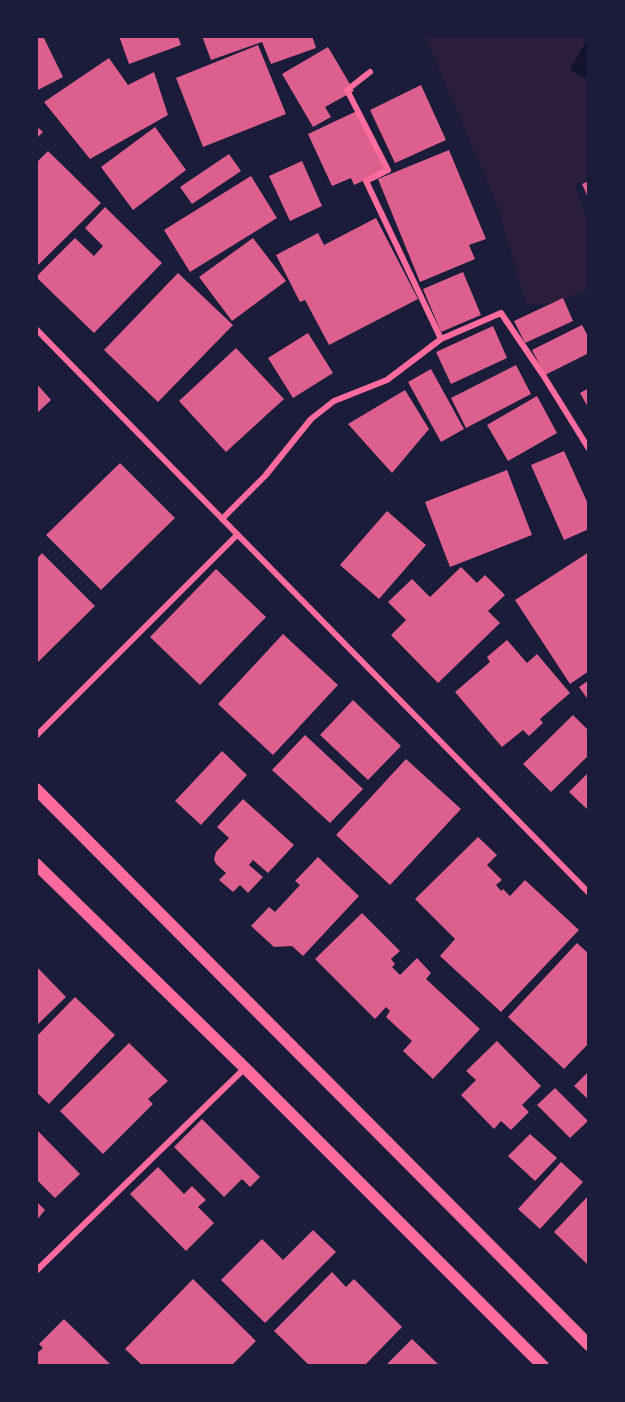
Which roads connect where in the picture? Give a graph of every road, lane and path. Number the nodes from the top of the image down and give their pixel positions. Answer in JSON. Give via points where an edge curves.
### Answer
{"nodes":[{"id":1,"x":370,"y":72,"type":"dead end"},
{"id":2,"x":36,"y":329,"type":"edge"},
{"id":3,"x":441,"y":339,"type":"junction"},
{"id":4,"x":589,"y":448,"type":"edge"},
{"id":5,"x":222,"y":519,"type":"junction"},
{"id":6,"x":237,"y":535,"type":"junction"},
{"id":7,"x":36,"y":736,"type":"edge"},
{"id":8,"x":36,"y":789,"type":"edge"},
{"id":9,"x":36,"y":864,"type":"edge"},
{"id":10,"x":589,"y":893,"type":"edge"},
{"id":11,"x":245,"y":1068,"type":"junction"},
{"id":12,"x":36,"y":1271,"type":"edge"},
{"id":13,"x":589,"y":1345,"type":"edge"},
{"id":14,"x":543,"y":1366,"type":"edge"}],
"edges":[{"from":1,"to":3,"type":"street","via":[[347,90],[388,170],[366,181]]},
{"from":2,"to":5,"type":"street"},
{"from":3,"to":4,"type":"street","via":[[501,313]]},
{"from":3,"to":5,"type":"street","via":[[387,380],[334,401],[311,419],[265,476]]},
{"from":5,"to":6,"type":"street"},
{"from":6,"to":7,"type":"street"},
{"from":6,"to":10,"type":"street"},
{"from":8,"to":13,"type":"main road"},
{"from":9,"to":11,"type":"main road"},
{"from":11,"to":12,"type":"street"},
{"from":11,"to":14,"type":"main road"}]}
